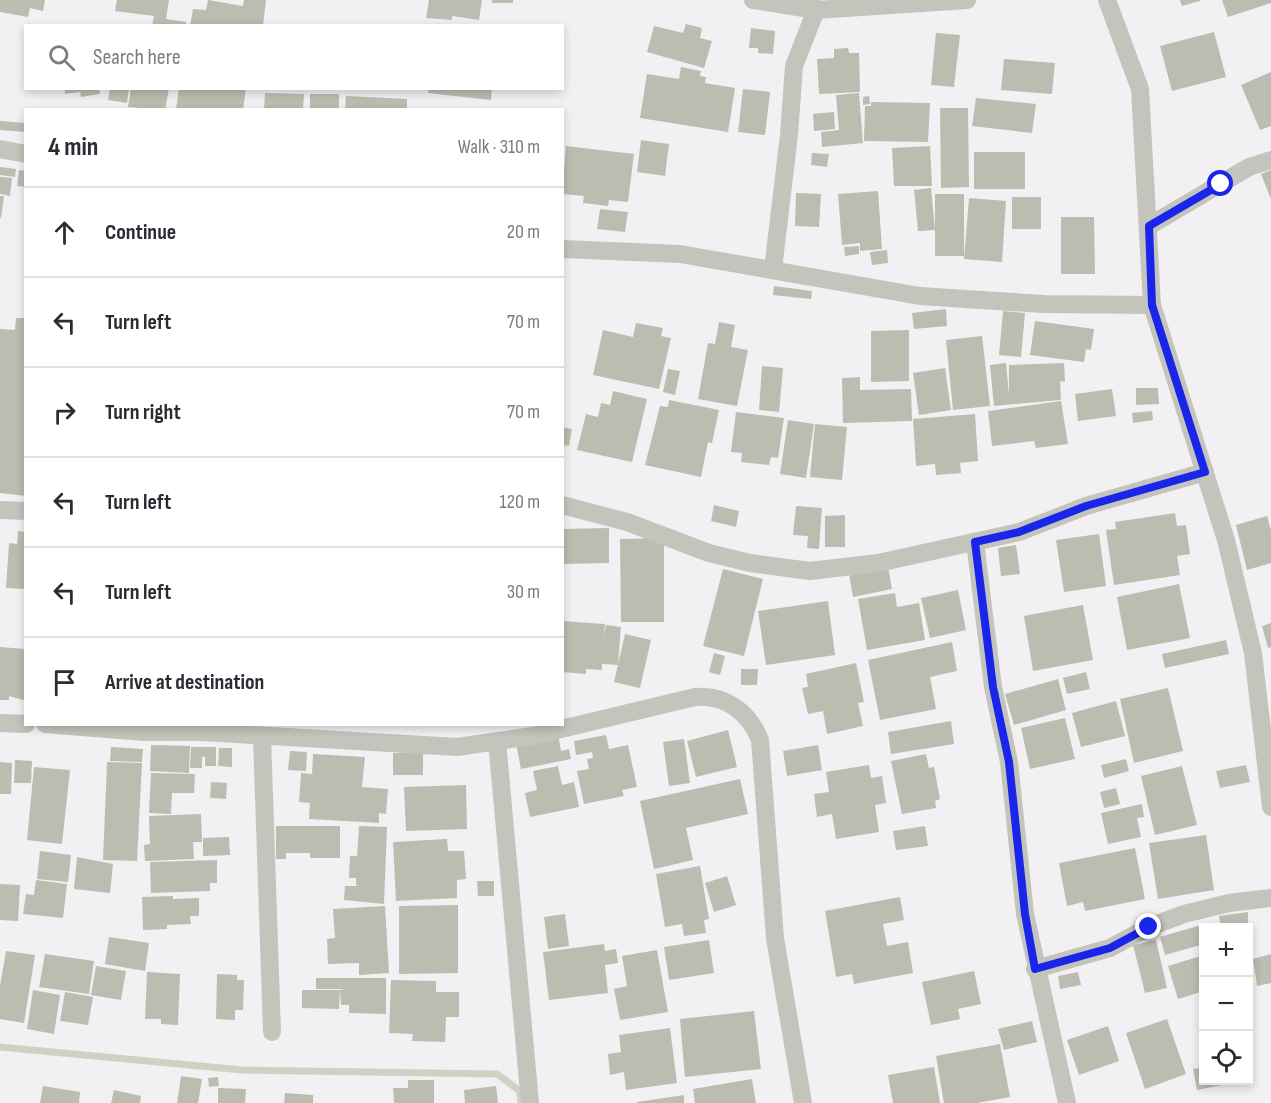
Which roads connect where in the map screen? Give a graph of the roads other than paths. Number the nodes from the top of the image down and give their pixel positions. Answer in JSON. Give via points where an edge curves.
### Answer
{"nodes":[{"id":1,"x":753,"y":0,"type":"edge"},
{"id":2,"x":967,"y":0,"type":"edge"},
{"id":3,"x":1107,"y":0,"type":"edge"},
{"id":4,"x":812,"y":5,"type":"edge"},
{"id":5,"x":0,"y":148,"type":"edge"},
{"id":6,"x":24,"y":154,"type":"edge"},
{"id":7,"x":1271,"y":160,"type":"edge"},
{"id":8,"x":1149,"y":226,"type":"junction"},
{"id":9,"x":564,"y":249,"type":"edge"},
{"id":10,"x":773,"y":269,"type":"junction"},
{"id":11,"x":1152,"y":305,"type":"junction"},
{"id":12,"x":1205,"y":472,"type":"junction"},
{"id":13,"x":564,"y":506,"type":"edge"},
{"id":14,"x":0,"y":510,"type":"edge"},
{"id":15,"x":24,"y":511,"type":"edge"},
{"id":16,"x":975,"y":542,"type":"junction"},
{"id":17,"x":0,"y":723,"type":"edge"},
{"id":18,"x":24,"y":724,"type":"edge"},
{"id":19,"x":94,"y":726,"type":"edge"},
{"id":20,"x":142,"y":728,"type":"edge"},
{"id":21,"x":262,"y":737,"type":"junction"},
{"id":22,"x":497,"y":741,"type":"junction"},
{"id":23,"x":1271,"y":807,"type":"edge"},
{"id":24,"x":1271,"y":898,"type":"edge"},
{"id":25,"x":1035,"y":969,"type":"junction"},
{"id":26,"x":272,"y":1032,"type":"dead end"},
{"id":27,"x":530,"y":1103,"type":"edge"},
{"id":28,"x":803,"y":1103,"type":"edge"},
{"id":29,"x":1067,"y":1103,"type":"edge"}],
"edges":[{"from":1,"to":4,"type":"street"},
{"from":2,"to":4,"type":"street"},
{"from":3,"to":8,"type":"street","via":[[1140,88]]},
{"from":4,"to":10,"type":"street","via":[[794,66]]},
{"from":5,"to":6,"type":"street"},
{"from":7,"to":8,"type":"street","via":[[1249,167]]},
{"from":8,"to":11,"type":"street"},
{"from":9,"to":10,"type":"street","via":[[680,254]]},
{"from":10,"to":11,"type":"street","via":[[920,296],[1042,304]]},
{"from":11,"to":12,"type":"street"},
{"from":12,"to":16,"type":"street","via":[[1086,506],[1019,532]]},
{"from":12,"to":23,"type":"street","via":[[1253,653]]},
{"from":13,"to":16,"type":"street","via":[[627,522],[709,553],[810,571],[878,563]]},
{"from":14,"to":15,"type":"street"},
{"from":16,"to":25,"type":"street","via":[[993,687],[1009,762],[1025,914]]},
{"from":17,"to":18,"type":"street"},
{"from":19,"to":20,"type":"street"},
{"from":20,"to":21,"type":"street"},
{"from":21,"to":22,"type":"street","via":[[457,747]]},
{"from":21,"to":26,"type":"street"},
{"from":22,"to":27,"type":"street"},
{"from":22,"to":28,"type":"street","via":[[695,697],[717,698],[746,714],[760,740],[775,938]]},
{"from":24,"to":25,"type":"street","via":[[1184,914],[1110,948]]},
{"from":25,"to":29,"type":"street"}]}
